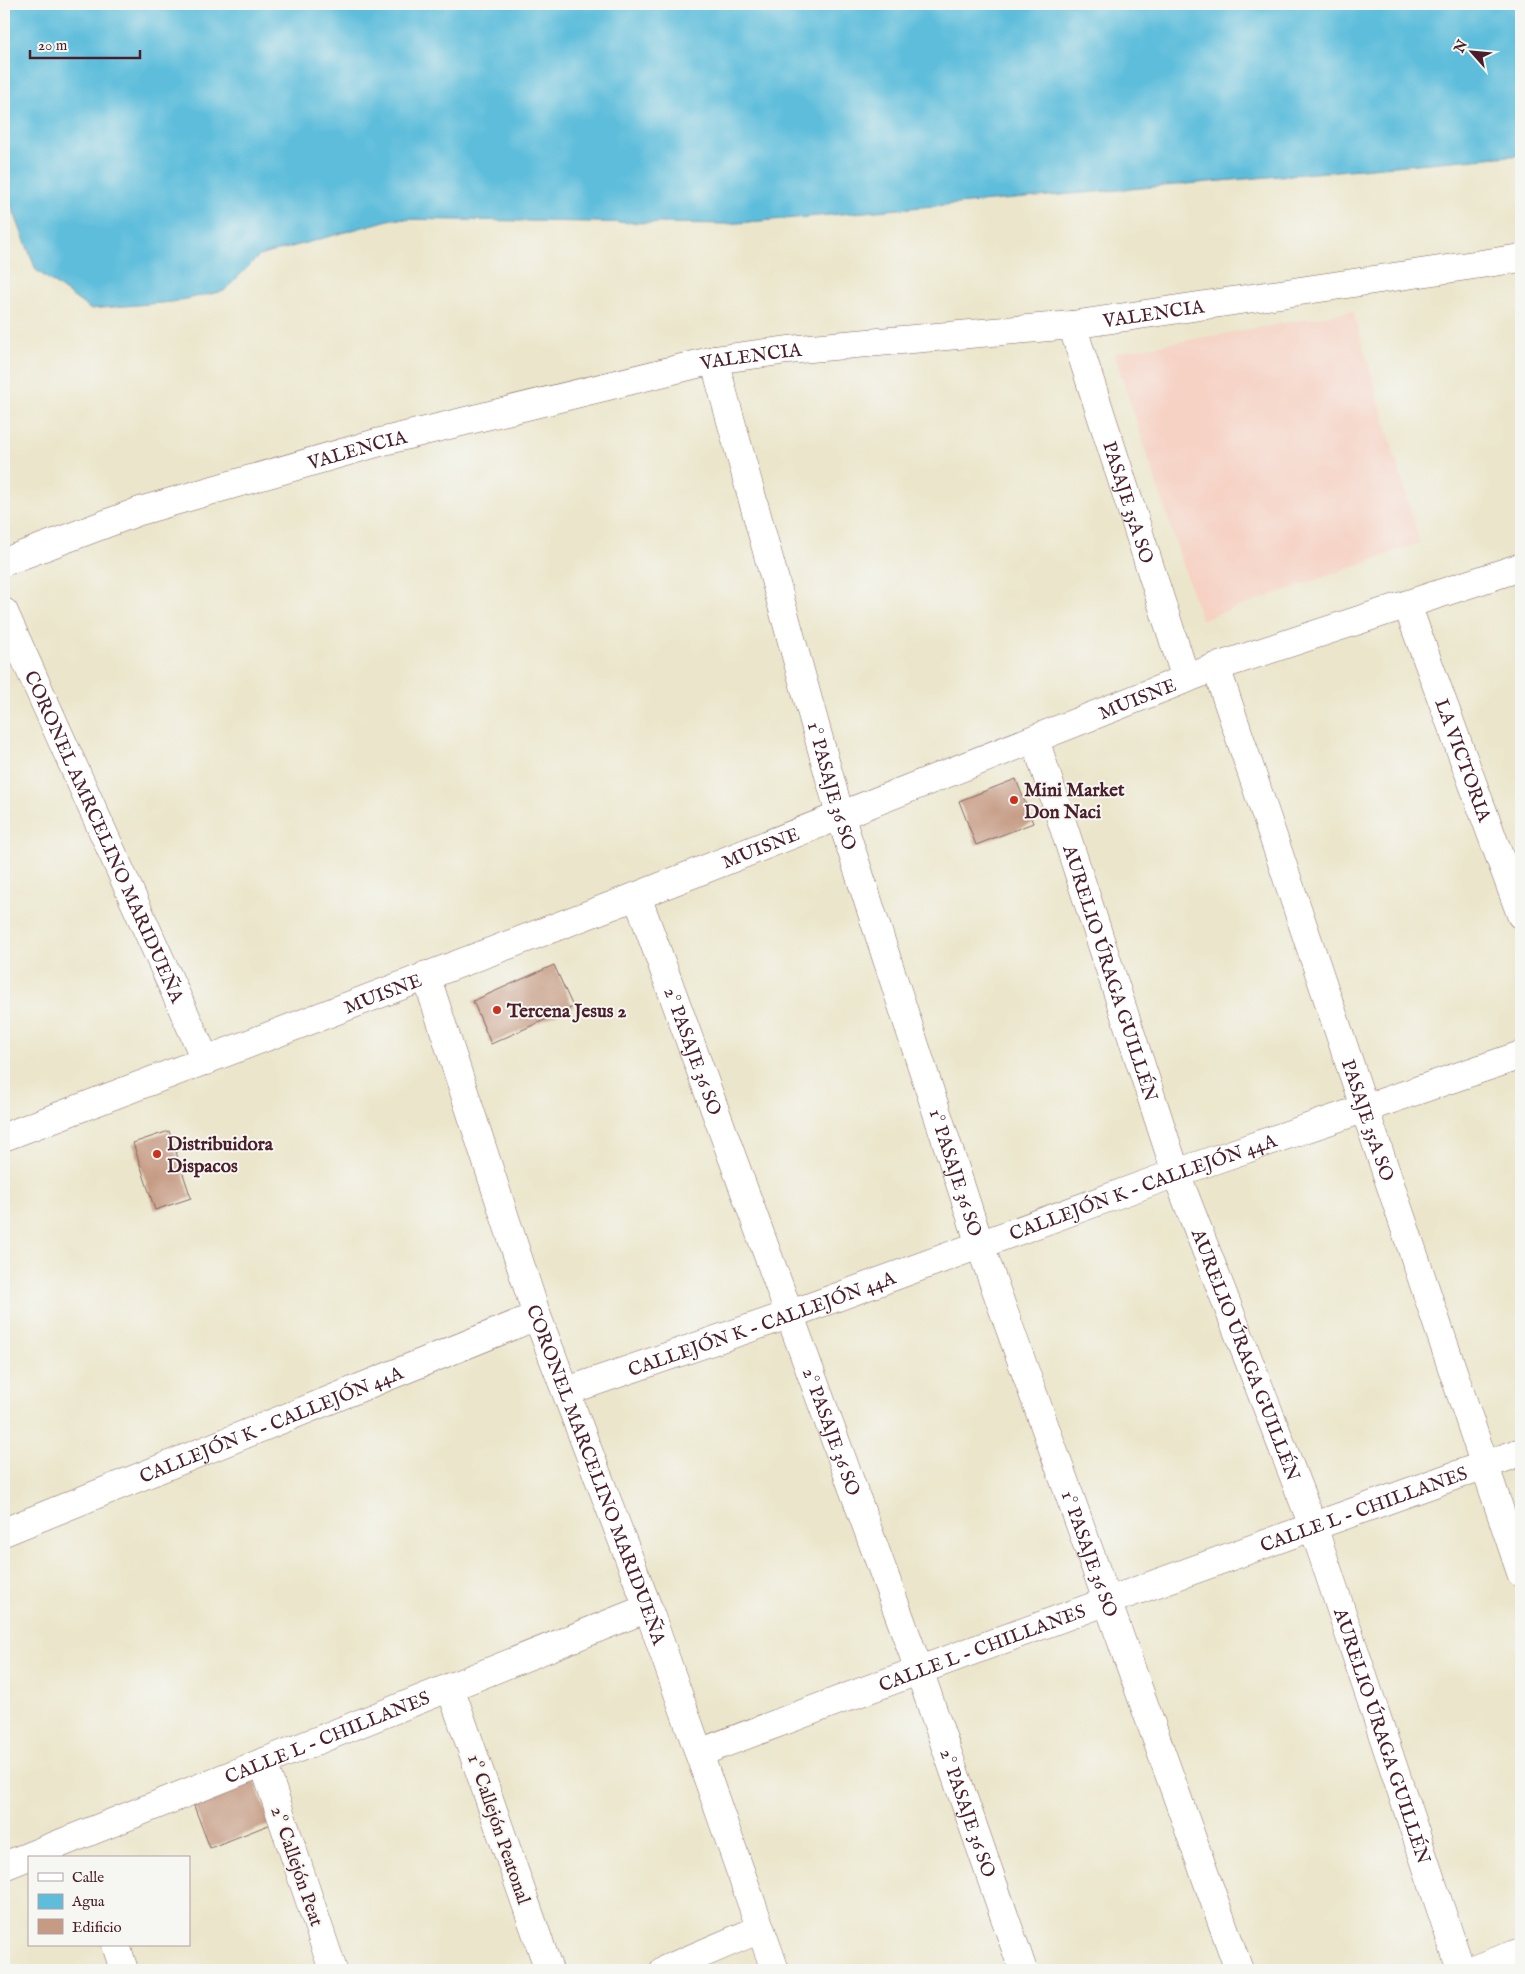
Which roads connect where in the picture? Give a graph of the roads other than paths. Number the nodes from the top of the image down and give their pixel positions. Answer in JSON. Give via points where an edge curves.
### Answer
{"nodes":[{"id":1,"x":1521,"y":258,"type":"edge"},
{"id":2,"x":1072,"y":325,"type":"junction"},
{"id":3,"x":714,"y":360,"type":"junction"},
{"id":4,"x":4,"y":562,"type":"edge"},
{"id":5,"x":1521,"y":566,"type":"edge"},
{"id":6,"x":1407,"y":605,"type":"junction"},
{"id":7,"x":4,"y":612,"type":"edge"},
{"id":8,"x":1216,"y":668,"type":"junction"},
{"id":9,"x":1186,"y":679,"type":"junction"},
{"id":10,"x":1035,"y":739,"type":"junction"},
{"id":11,"x":840,"y":815,"type":"junction"},
{"id":12,"x":637,"y":896,"type":"junction"},
{"id":13,"x":1521,"y":915,"type":"edge"},
{"id":14,"x":426,"y":975,"type":"junction"},
{"id":15,"x":1521,"y":1055,"type":"edge"},
{"id":16,"x":206,"y":1061,"type":"junction"},
{"id":17,"x":1365,"y":1109,"type":"junction"},
{"id":18,"x":4,"y":1136,"type":"edge"},
{"id":19,"x":1176,"y":1173,"type":"junction"},
{"id":20,"x":980,"y":1245,"type":"junction"},
{"id":21,"x":791,"y":1314,"type":"junction"},
{"id":22,"x":537,"y":1316,"type":"junction"},
{"id":23,"x":566,"y":1391,"type":"junction"},
{"id":24,"x":1521,"y":1452,"type":"edge"},
{"id":25,"x":1484,"y":1465,"type":"junction"},
{"id":26,"x":1313,"y":1526,"type":"junction"},
{"id":27,"x":4,"y":1532,"type":"edge"},
{"id":28,"x":1521,"y":1573,"type":"edge"},
{"id":29,"x":1106,"y":1602,"type":"junction"},
{"id":30,"x":648,"y":1608,"type":"junction"},
{"id":31,"x":919,"y":1670,"type":"junction"},
{"id":32,"x":450,"y":1687,"type":"junction"},
{"id":33,"x":699,"y":1753,"type":"junction"},
{"id":34,"x":263,"y":1762,"type":"junction"},
{"id":35,"x":84,"y":1846,"type":"edge"},
{"id":36,"x":44,"y":1856,"type":"edge"},
{"id":37,"x":28,"y":1860,"type":"edge"},
{"id":38,"x":4,"y":1866,"type":"edge"},
{"id":39,"x":760,"y":1928,"type":"junction"},
{"id":40,"x":116,"y":1946,"type":"edge"},
{"id":41,"x":1521,"y":1952,"type":"edge"},
{"id":42,"x":124,"y":1970,"type":"edge"},
{"id":43,"x":333,"y":1970,"type":"edge"},
{"id":44,"x":549,"y":1970,"type":"edge"},
{"id":45,"x":664,"y":1970,"type":"edge"},
{"id":46,"x":775,"y":1970,"type":"edge"},
{"id":47,"x":1023,"y":1970,"type":"edge"},
{"id":48,"x":1239,"y":1970,"type":"edge"},
{"id":49,"x":1461,"y":1970,"type":"edge"},
{"id":50,"x":1472,"y":1970,"type":"edge"}],
"edges":[{"from":1,"to":2,"type":"street","name":"VALENCIA"},
{"from":2,"to":3,"type":"street","name":"VALENCIA","via":[[788,350]]},
{"from":2,"to":9,"type":"street","name":"PASAJE 35A SO"},
{"from":3,"to":4,"type":"street","name":"VALENCIA","via":[[380,442],[140,510]]},
{"from":3,"to":11,"type":"street","name":"1° PASAJE 36 SO"},
{"from":5,"to":6,"type":"street","name":"MUISNE"},
{"from":6,"to":8,"type":"street","name":"MUISNE"},
{"from":6,"to":13,"type":"street","name":"LA VICTORIA"},
{"from":7,"to":16,"type":"street","name":"CORONEL AMRCELINO MARIDUEÑA"},
{"from":8,"to":9,"type":"street","name":"MUISNE"},
{"from":8,"to":17,"type":"street","name":"PASAJE 35A SO"},
{"from":9,"to":10,"type":"street","name":"MUISNE"},
{"from":10,"to":11,"type":"street","name":"MUISNE"},
{"from":10,"to":19,"type":"street","name":"AURELIO ÚRAGA GUILLÉN"},
{"from":11,"to":12,"type":"street","name":"MUISNE"},
{"from":11,"to":20,"type":"street","name":"1° PASAJE 36 SO"},
{"from":12,"to":14,"type":"street","name":"MUISNE"},
{"from":12,"to":21,"type":"street","name":"2° PASAJE 36 SO"},
{"from":14,"to":16,"type":"street","name":"MUISNE"},
{"from":14,"to":22,"type":"street","name":"CORONEL MARCELINO MARIDUEÑA"},
{"from":15,"to":17,"type":"street","name":"CALLEJÓN K - CALLEJÓN 44A"},
{"from":16,"to":18,"type":"street","name":"MUISNE"},
{"from":17,"to":19,"type":"street","name":"CALLEJÓN K - CALLEJÓN 44A"},
{"from":17,"to":25,"type":"street","name":"PASAJE 35A SO"},
{"from":19,"to":20,"type":"street","name":"CALLEJÓN K - CALLEJÓN 44A"},
{"from":19,"to":26,"type":"street","name":"AURELIO ÚRAGA GUILLÉN"},
{"from":20,"to":21,"type":"street","name":"CALLEJÓN K - CALLEJÓN 44A"},
{"from":20,"to":29,"type":"street","name":"1° PASAJE 36 SO"},
{"from":21,"to":23,"type":"street","name":"CALLEJÓN K - CALLEJÓN 44A"},
{"from":21,"to":31,"type":"street","name":"2° PASAJE 36 SO"},
{"from":22,"to":23,"type":"street","name":"CORONEL MARCELINO MARIDUEÑA"},
{"from":22,"to":27,"type":"street","name":"CALLEJÓN K - CALLEJÓN 44A"},
{"from":23,"to":30,"type":"street","name":"CORONEL MARCELINO MARIDUEÑA"},
{"from":24,"to":25,"type":"street","name":"CALLE L - CHILLANES"},
{"from":25,"to":26,"type":"street","name":"CALLE L - CHILLANES"},
{"from":25,"to":28,"type":"street","name":"PASAJE 35A SO"},
{"from":26,"to":29,"type":"street","name":"CALLE L - CHILLANES"},
{"from":26,"to":49,"type":"street","name":"AURELIO ÚRAGA GUILLÉN"},
{"from":29,"to":31,"type":"street","name":"CALLE L - CHILLANES"},
{"from":29,"to":48,"type":"street","name":"1° PASAJE 36 SO"},
{"from":30,"to":32,"type":"street","name":"CALLE L - CHILLANES"},
{"from":30,"to":33,"type":"street","name":"CORONEL MARCELINO MARIDUEÑA"},
{"from":31,"to":33,"type":"street","name":"CALLE L - CHILLANES"},
{"from":31,"to":47,"type":"street","name":"2° PASAJE 36 SO"},
{"from":32,"to":34,"type":"street","name":"CALLE L - CHILLANES"},
{"from":32,"to":44,"type":"street","name":"1º Callejón Peatonal"},
{"from":33,"to":39,"type":"street","name":"CORONEL MARCELINO MARIDUEÑA"},
{"from":34,"to":35,"type":"street","name":"CALLE L - CHILLANES"},
{"from":34,"to":43,"type":"street","name":"2º Callejón Peat"},
{"from":35,"to":36,"type":"street","name":"CALLE L - CHILLANES"},
{"from":37,"to":38,"type":"street","name":"CALLE L - CHILLANES"},
{"from":39,"to":45,"type":"street"},
{"from":39,"to":46,"type":"street","name":"CORONEL MARCELINO MARIDUEÑA"},
{"from":40,"to":42,"type":"street"},
{"from":41,"to":50,"type":"street"}]}
